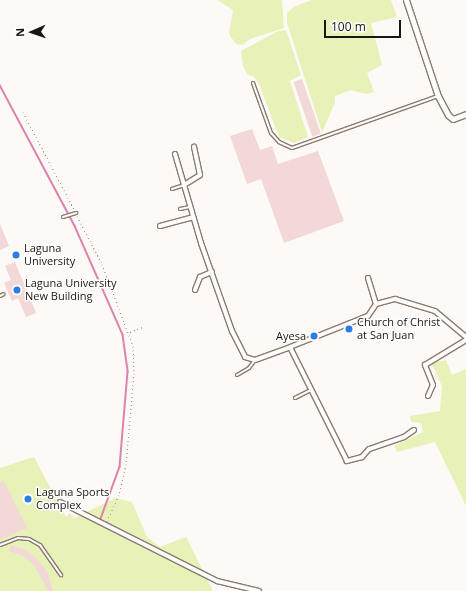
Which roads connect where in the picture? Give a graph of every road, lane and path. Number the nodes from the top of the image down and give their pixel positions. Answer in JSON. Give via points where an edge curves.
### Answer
{"nodes":[{"id":1,"x":406,"y":0,"type":"edge"},
{"id":2,"x":253,"y":83,"type":"dead end"},
{"id":3,"x":438,"y":96,"type":"junction"},
{"id":4,"x":23,"y":112,"type":"dead end"},
{"id":5,"x":466,"y":114,"type":"edge"},
{"id":6,"x":194,"y":146,"type":"dead end"},
{"id":7,"x":175,"y":154,"type":"dead end"},
{"id":8,"x":184,"y":185,"type":"junction"},
{"id":9,"x":172,"y":189,"type":"dead end"},
{"id":10,"x":190,"y":207,"type":"junction"},
{"id":11,"x":180,"y":209,"type":"dead end"},
{"id":12,"x":76,"y":213,"type":"junction"},
{"id":13,"x":63,"y":217,"type":"dead end"},
{"id":14,"x":193,"y":217,"type":"junction"},
{"id":15,"x":160,"y":226,"type":"dead end"},
{"id":16,"x":212,"y":272,"type":"junction"},
{"id":17,"x":368,"y":278,"type":"dead end"},
{"id":18,"x":194,"y":290,"type":"dead end"},
{"id":19,"x":4,"y":294,"type":"dead end"},
{"id":20,"x":0,"y":296,"type":"edge"},
{"id":21,"x":376,"y":304,"type":"junction"},
{"id":22,"x":145,"y":326,"type":"dead end"},
{"id":23,"x":130,"y":332,"type":"junction"},
{"id":24,"x":466,"y":339,"type":"edge"},
{"id":25,"x":290,"y":347,"type":"junction"},
{"id":26,"x":254,"y":360,"type":"junction"},
{"id":27,"x":237,"y":375,"type":"dead end"},
{"id":28,"x":311,"y":390,"type":"junction"},
{"id":29,"x":428,"y":396,"type":"dead end"},
{"id":30,"x":295,"y":398,"type":"dead end"},
{"id":31,"x":414,"y":430,"type":"dead end"},
{"id":32,"x":60,"y":502,"type":"dead end"},
{"id":33,"x":105,"y":525,"type":"junction"},
{"id":34,"x":0,"y":545,"type":"edge"},
{"id":35,"x":61,"y":575,"type":"dead end"},
{"id":36,"x":259,"y":591,"type":"edge"}],
"edges":[{"from":1,"to":3,"type":"street"},
{"from":2,"to":3,"type":"lane","via":[[271,133],[279,142],[292,148]]},
{"from":3,"to":5,"type":"street","via":[[450,118]]},
{"from":4,"to":12,"type":"path"},
{"from":6,"to":8,"type":"street","via":[[200,176]]},
{"from":7,"to":8,"type":"street"},
{"from":8,"to":9,"type":"lane"},
{"from":8,"to":10,"type":"street"},
{"from":10,"to":11,"type":"lane"},
{"from":10,"to":14,"type":"street"},
{"from":12,"to":13,"type":"lane"},
{"from":12,"to":23,"type":"path","via":[[96,251]]},
{"from":14,"to":15,"type":"street"},
{"from":14,"to":16,"type":"street"},
{"from":16,"to":18,"type":"street","via":[[200,277]]},
{"from":16,"to":26,"type":"street","via":[[232,330],[245,357]]},
{"from":17,"to":21,"type":"street"},
{"from":19,"to":20,"type":"lane"},
{"from":21,"to":24,"type":"street","via":[[395,299],[435,311]]},
{"from":21,"to":25,"type":"street","via":[[368,316]]},
{"from":22,"to":23,"type":"path"},
{"from":23,"to":33,"type":"path","via":[[134,373],[126,464],[119,495]]},
{"from":24,"to":29,"type":"street","via":[[425,365],[433,385]]},
{"from":25,"to":26,"type":"street"},
{"from":25,"to":28,"type":"street"},
{"from":26,"to":27,"type":"lane","via":[[249,368]]},
{"from":28,"to":30,"type":"lane"},
{"from":28,"to":31,"type":"street","via":[[347,461],[362,457],[369,449]]},
{"from":32,"to":33,"type":"street"},
{"from":33,"to":36,"type":"street","via":[[217,581]]},
{"from":34,"to":35,"type":"lane","via":[[18,538],[28,539],[40,545]]}]}
